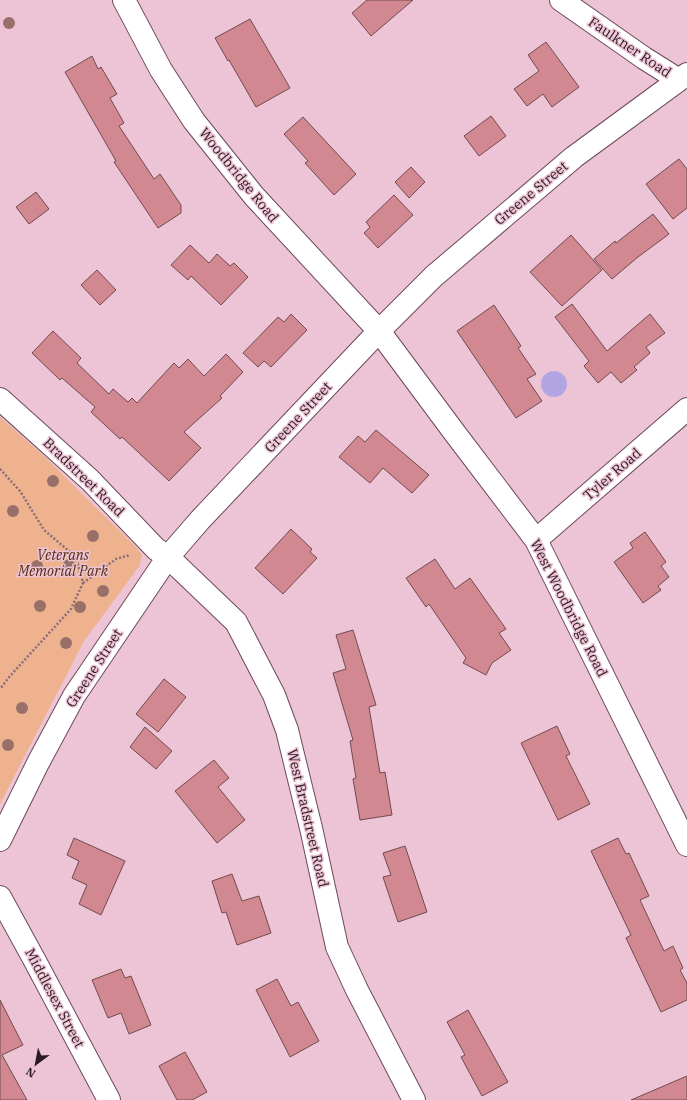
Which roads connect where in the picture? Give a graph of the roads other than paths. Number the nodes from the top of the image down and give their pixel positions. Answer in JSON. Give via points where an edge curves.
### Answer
{"nodes":[{"id":1,"x":124,"y":0,"type":"edge"},
{"id":2,"x":561,"y":0,"type":"edge"},
{"id":3,"x":683,"y":77,"type":"edge"},
{"id":4,"x":379,"y":331,"type":"junction"},
{"id":5,"x":0,"y":398,"type":"edge"},
{"id":6,"x":687,"y":409,"type":"edge"},
{"id":7,"x":536,"y":540,"type":"junction"},
{"id":8,"x":162,"y":553,"type":"junction"},
{"id":9,"x":0,"y":840,"type":"edge"},
{"id":10,"x":687,"y":845,"type":"edge"},
{"id":11,"x":0,"y":897,"type":"edge"},
{"id":12,"x":109,"y":1100,"type":"edge"},
{"id":13,"x":414,"y":1100,"type":"edge"}],
"edges":[{"from":1,"to":4,"type":"street","name":"Woodbridge Road","via":[[161,70],[194,121],[254,196]]},
{"from":2,"to":3,"type":"street","name":"Faulkner Road","via":[[644,58]]},
{"from":3,"to":4,"type":"street","name":"Greene Street","via":[[544,182],[434,276]]},
{"from":4,"to":7,"type":"street","name":"West Woodbridge Road"},
{"from":4,"to":8,"type":"street","name":"Greene Street","via":[[200,520]]},
{"from":5,"to":8,"type":"street","name":"Bradstreet Road","via":[[90,480]]},
{"from":6,"to":7,"type":"street","name":"Tyler Road"},
{"from":7,"to":10,"type":"street","name":"West Woodbridge Road"},
{"from":8,"to":9,"type":"street","name":"Greene Street","via":[[74,696]]},
{"from":8,"to":13,"type":"street","name":"West Bradstreet Road","via":[[236,622],[274,695],[287,730],[338,947],[356,990]]},
{"from":11,"to":12,"type":"street","name":"Middlesex Street"}]}
